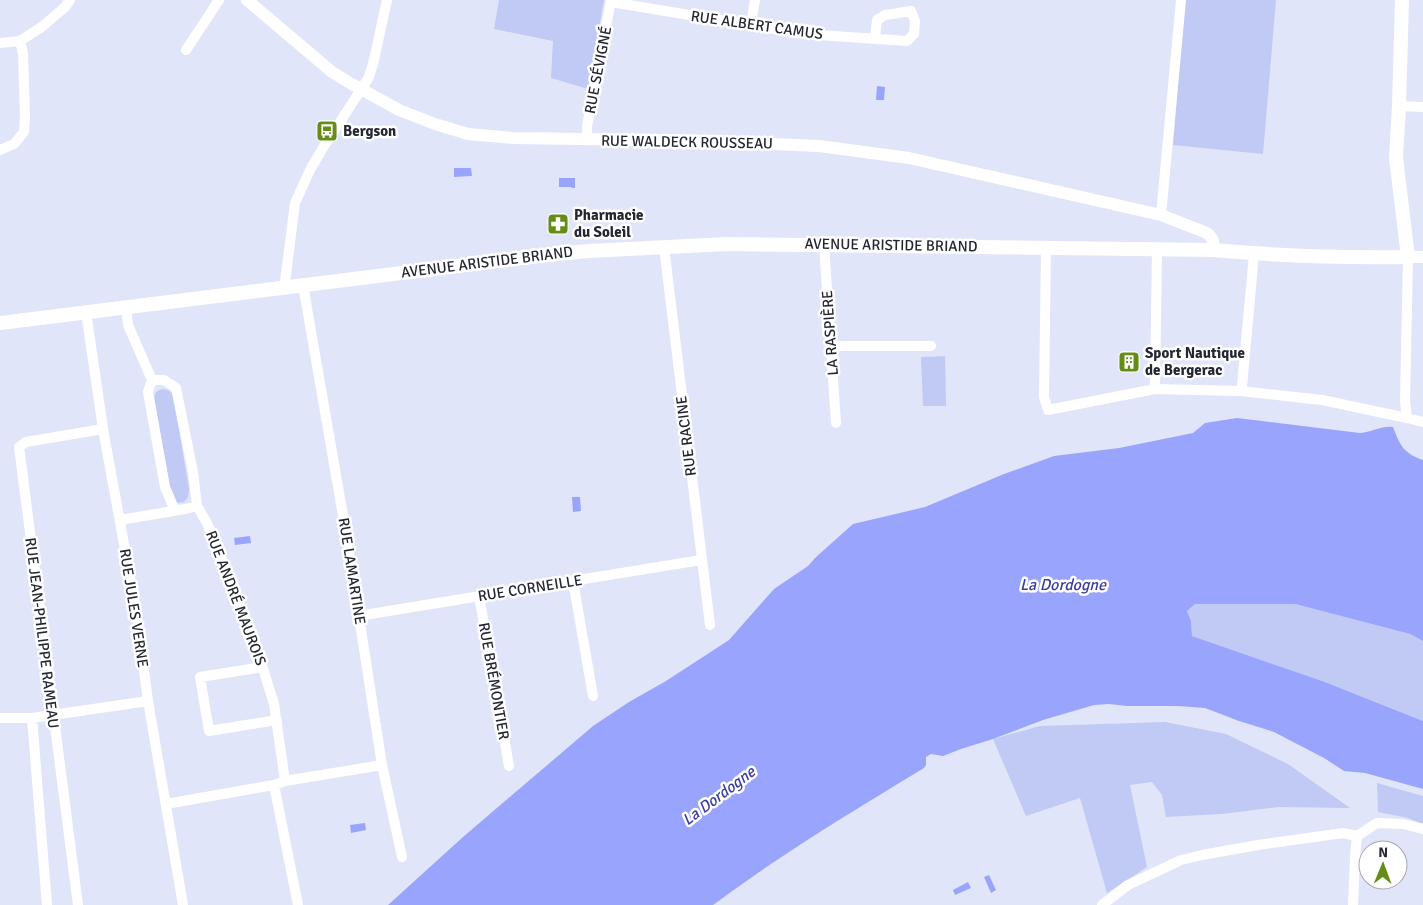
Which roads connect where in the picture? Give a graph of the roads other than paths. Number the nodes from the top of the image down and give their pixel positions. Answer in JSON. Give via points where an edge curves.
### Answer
{"nodes":[{"id":1,"x":70,"y":0,"type":"edge"},
{"id":2,"x":219,"y":0,"type":"edge"},
{"id":3,"x":247,"y":0,"type":"edge"},
{"id":4,"x":387,"y":0,"type":"edge"},
{"id":5,"x":755,"y":0,"type":"edge"},
{"id":6,"x":1181,"y":0,"type":"edge"},
{"id":7,"x":1402,"y":0,"type":"edge"},
{"id":8,"x":611,"y":1,"type":"edge"},
{"id":9,"x":751,"y":25,"type":"junction"},
{"id":10,"x":875,"y":38,"type":"dead end"},
{"id":11,"x":20,"y":41,"type":"junction"},
{"id":12,"x":0,"y":43,"type":"edge"},
{"id":13,"x":186,"y":50,"type":"dead end"},
{"id":14,"x":360,"y":89,"type":"junction"},
{"id":15,"x":1399,"y":106,"type":"junction"},
{"id":16,"x":1423,"y":107,"type":"edge"},
{"id":17,"x":587,"y":140,"type":"junction"},
{"id":18,"x":0,"y":150,"type":"edge"},
{"id":19,"x":1161,"y":216,"type":"junction"},
{"id":20,"x":824,"y":244,"type":"junction"},
{"id":21,"x":664,"y":247,"type":"junction"},
{"id":22,"x":1046,"y":248,"type":"junction"},
{"id":23,"x":1157,"y":250,"type":"junction"},
{"id":24,"x":1214,"y":250,"type":"junction"},
{"id":25,"x":1254,"y":254,"type":"junction"},
{"id":26,"x":1408,"y":257,"type":"junction"},
{"id":27,"x":1423,"y":257,"type":"edge"},
{"id":28,"x":303,"y":285,"type":"junction"},
{"id":29,"x":286,"y":287,"type":"junction"},
{"id":30,"x":126,"y":307,"type":"junction"},
{"id":31,"x":86,"y":312,"type":"junction"},
{"id":32,"x":0,"y":323,"type":"edge"},
{"id":33,"x":831,"y":346,"type":"junction"},
{"id":34,"x":931,"y":346,"type":"dead end"},
{"id":35,"x":152,"y":380,"type":"junction"},
{"id":36,"x":1155,"y":389,"type":"junction"},
{"id":37,"x":1240,"y":390,"type":"junction"},
{"id":38,"x":1407,"y":418,"type":"junction"},
{"id":39,"x":1423,"y":422,"type":"edge"},
{"id":40,"x":836,"y":423,"type":"dead end"},
{"id":41,"x":104,"y":429,"type":"junction"},
{"id":42,"x":198,"y":506,"type":"junction"},
{"id":43,"x":175,"y":511,"type":"junction"},
{"id":44,"x":120,"y":520,"type":"junction"},
{"id":45,"x":701,"y":560,"type":"junction"},
{"id":46,"x":573,"y":581,"type":"junction"},
{"id":47,"x":479,"y":596,"type":"junction"},
{"id":48,"x":358,"y":616,"type":"junction"},
{"id":49,"x":710,"y":625,"type":"dead end"},
{"id":50,"x":263,"y":667,"type":"junction"},
{"id":51,"x":593,"y":696,"type":"dead end"},
{"id":52,"x":148,"y":701,"type":"junction"},
{"id":53,"x":52,"y":715,"type":"junction"},
{"id":54,"x":0,"y":718,"type":"edge"},
{"id":55,"x":32,"y":718,"type":"junction"},
{"id":56,"x":277,"y":720,"type":"junction"},
{"id":57,"x":382,"y":765,"type":"junction"},
{"id":58,"x":509,"y":766,"type":"dead end"},
{"id":59,"x":285,"y":781,"type":"junction"},
{"id":60,"x":274,"y":785,"type":"junction"},
{"id":61,"x":166,"y":804,"type":"junction"},
{"id":62,"x":1423,"y":829,"type":"edge"},
{"id":63,"x":1357,"y":836,"type":"junction"},
{"id":64,"x":402,"y":857,"type":"dead end"},
{"id":65,"x":47,"y":905,"type":"edge"},
{"id":66,"x":78,"y":905,"type":"edge"},
{"id":67,"x":183,"y":905,"type":"edge"},
{"id":68,"x":298,"y":905,"type":"edge"},
{"id":69,"x":1102,"y":905,"type":"edge"},
{"id":70,"x":1353,"y":905,"type":"edge"}],
"edges":[{"from":1,"to":11,"type":"street","via":[[43,26]]},
{"from":2,"to":13,"type":"street"},
{"from":3,"to":14,"type":"street","name":"RUE WALDECK ROUSSEAU","via":[[332,72]]},
{"from":4,"to":14,"type":"street","via":[[369,77]]},
{"from":5,"to":9,"type":"street"},
{"from":6,"to":19,"type":"street"},
{"from":7,"to":15,"type":"main road"},
{"from":8,"to":9,"type":"street","name":"RUE ALBERT CAMUS"},
{"from":8,"to":17,"type":"street","name":"RUE SÉVIGNÉ"},
{"from":9,"to":10,"type":"street","name":"RUE ALBERT CAMUS","via":[[804,34]]},
{"from":11,"to":12,"type":"street"},
{"from":11,"to":18,"type":"street","via":[[23,52],[24,132],[14,144]]},
{"from":14,"to":17,"type":"street","name":"RUE WALDECK ROUSSEAU","via":[[398,110],[468,134]]},
{"from":14,"to":29,"type":"street","via":[[310,170],[295,203]]},
{"from":15,"to":16,"type":"street"},
{"from":15,"to":26,"type":"main road","via":[[1396,158]]},
{"from":17,"to":19,"type":"street","name":"RUE WALDECK ROUSSEAU","via":[[819,146],[909,158]]},
{"from":19,"to":24,"type":"street","name":"RUE WALDECK ROUSSEAU","via":[[1207,233],[1212,237]]},
{"from":20,"to":21,"type":"main road","name":"AVENUE ARISTIDE BRIAND"},
{"from":20,"to":22,"type":"main road","name":"AVENUE ARISTIDE BRIAND"},
{"from":20,"to":33,"type":"street","name":"LA RASPIÈRE"},
{"from":21,"to":28,"type":"main road","name":"AVENUE ARISTIDE BRIAND","via":[[580,252]]},
{"from":21,"to":45,"type":"street","name":"RUE RACINE"},
{"from":22,"to":23,"type":"main road","name":"AVENUE ARISTIDE BRIAND"},
{"from":22,"to":36,"type":"street","via":[[1044,397],[1048,410]]},
{"from":23,"to":24,"type":"main road","name":"AVENUE ARISTIDE BRIAND"},
{"from":23,"to":36,"type":"street"},
{"from":24,"to":25,"type":"main road","name":"AVENUE ARISTIDE BRIAND"},
{"from":25,"to":26,"type":"main road","name":"AVENUE ARISTIDE BRIAND"},
{"from":25,"to":37,"type":"street"},
{"from":26,"to":27,"type":"street"},
{"from":26,"to":38,"type":"street"},
{"from":28,"to":29,"type":"main road","name":"AVENUE ARISTIDE BRIAND"},
{"from":28,"to":48,"type":"street","name":"RUE LAMARTINE"},
{"from":29,"to":30,"type":"main road","name":"AVENUE ARISTIDE BRIAND"},
{"from":30,"to":31,"type":"main road","name":"AVENUE ARISTIDE BRIAND"},
{"from":30,"to":35,"type":"street","via":[[128,325]]},
{"from":31,"to":32,"type":"main road","name":"AVENUE ARISTIDE BRIAND"},
{"from":31,"to":41,"type":"street","name":"RUE JULES VERNE"},
{"from":33,"to":34,"type":"street"},
{"from":33,"to":40,"type":"street","name":"LA RASPIÈRE"},
{"from":35,"to":42,"type":"street","name":"RUE ANDRÉ MAUROIS","via":[[164,380],[176,388]]},
{"from":35,"to":43,"type":"street","via":[[148,392],[163,477]]},
{"from":36,"to":37,"type":"street"},
{"from":37,"to":38,"type":"street","via":[[1322,400]]},
{"from":38,"to":39,"type":"street"},
{"from":41,"to":44,"type":"street","name":"RUE JULES VERNE"},
{"from":41,"to":53,"type":"street","name":"RUE JEAN-PHILIPPE RAMEAU","via":[[26,442],[19,448]]},
{"from":42,"to":43,"type":"street"},
{"from":42,"to":50,"type":"street","name":"RUE ANDRÉ MAUROIS"},
{"from":43,"to":44,"type":"street"},
{"from":44,"to":52,"type":"street","name":"RUE JULES VERNE"},
{"from":45,"to":46,"type":"street","name":"RUE CORNEILLE"},
{"from":45,"to":49,"type":"street","name":"RUE RACINE"},
{"from":46,"to":47,"type":"street","name":"RUE CORNEILLE"},
{"from":46,"to":51,"type":"street"},
{"from":47,"to":48,"type":"street","name":"RUE CORNEILLE"},
{"from":47,"to":58,"type":"street","name":"RUE BRÉMONTIER"},
{"from":48,"to":57,"type":"street","name":"RUE LAMARTINE"},
{"from":50,"to":56,"type":"street","name":"RUE ANDRÉ MAUROIS"},
{"from":50,"to":56,"type":"street","via":[[200,677],[209,731]]},
{"from":52,"to":53,"type":"street"},
{"from":52,"to":61,"type":"street","name":"RUE JULES VERNE"},
{"from":53,"to":55,"type":"street"},
{"from":53,"to":66,"type":"street","name":"RUE JEAN-PHILIPPE RAMEAU"},
{"from":54,"to":55,"type":"street"},
{"from":55,"to":65,"type":"street","name":"RUE JEAN-PHILIPPE RAMEAU"},
{"from":56,"to":59,"type":"street","name":"RUE ANDRÉ MAUROIS"},
{"from":57,"to":59,"type":"street"},
{"from":57,"to":64,"type":"street","name":"RUE LAMARTINE"},
{"from":59,"to":60,"type":"street"},
{"from":60,"to":61,"type":"street"},
{"from":60,"to":68,"type":"street"},
{"from":61,"to":67,"type":"street","name":"RUE JULES VERNE"},
{"from":62,"to":63,"type":"street","via":[[1377,823]]},
{"from":63,"to":69,"type":"street","via":[[1343,833],[1202,854],[1128,885]]},
{"from":63,"to":70,"type":"street"}]}
